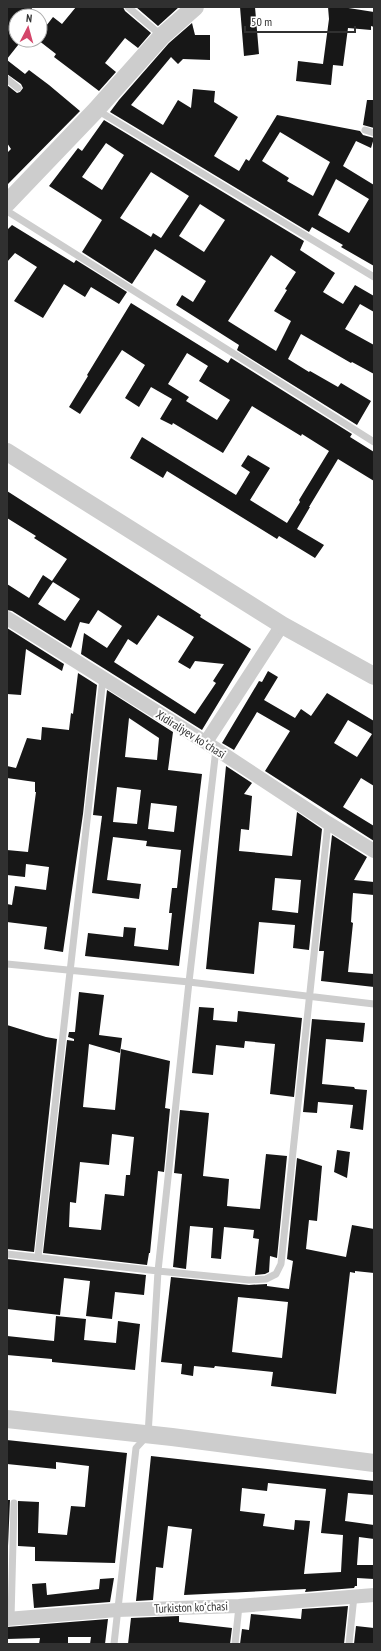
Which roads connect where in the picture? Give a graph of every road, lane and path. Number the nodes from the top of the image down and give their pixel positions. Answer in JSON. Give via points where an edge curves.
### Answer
{"nodes":[{"id":1,"x":128,"y":7,"type":"edge"},
{"id":2,"x":196,"y":7,"type":"edge"},
{"id":3,"x":162,"y":36,"type":"junction"},
{"id":4,"x":7,"y":79,"type":"edge"},
{"id":5,"x":18,"y":88,"type":"dead end"},
{"id":6,"x":96,"y":110,"type":"junction"},
{"id":7,"x":365,"y":130,"type":"dead end"},
{"id":8,"x":374,"y":133,"type":"edge"},
{"id":9,"x":7,"y":203,"type":"edge"},
{"id":10,"x":7,"y":211,"type":"edge"},
{"id":11,"x":374,"y":277,"type":"edge"},
{"id":12,"x":374,"y":442,"type":"edge"},
{"id":13,"x":7,"y":452,"type":"edge"},
{"id":14,"x":7,"y":618,"type":"edge"},
{"id":15,"x":282,"y":625,"type":"junction"},
{"id":16,"x":374,"y":676,"type":"edge"},
{"id":17,"x":103,"y":678,"type":"junction"},
{"id":18,"x":211,"y":746,"type":"junction"},
{"id":19,"x":328,"y":823,"type":"junction"},
{"id":20,"x":374,"y":851,"type":"edge"},
{"id":21,"x":7,"y":964,"type":"edge"},
{"id":22,"x":71,"y":970,"type":"junction"},
{"id":23,"x":189,"y":982,"type":"junction"},
{"id":24,"x":308,"y":998,"type":"junction"},
{"id":25,"x":374,"y":1004,"type":"edge"},
{"id":26,"x":7,"y":1254,"type":"edge"},
{"id":27,"x":38,"y":1257,"type":"junction"},
{"id":28,"x":158,"y":1271,"type":"junction"},
{"id":29,"x":7,"y":1419,"type":"edge"},
{"id":30,"x":148,"y":1435,"type":"junction"},
{"id":31,"x":374,"y":1463,"type":"edge"},
{"id":32,"x":14,"y":1503,"type":"dead end"},
{"id":33,"x":374,"y":1595,"type":"edge"},
{"id":34,"x":354,"y":1596,"type":"junction"},
{"id":35,"x":239,"y":1606,"type":"junction"},
{"id":36,"x":117,"y":1610,"type":"junction"},
{"id":37,"x":9,"y":1619,"type":"edge"},
{"id":38,"x":114,"y":1644,"type":"edge"},
{"id":39,"x":235,"y":1644,"type":"edge"},
{"id":40,"x":349,"y":1644,"type":"edge"}],
"edges":[{"from":1,"to":3,"type":"lane"},
{"from":2,"to":3,"type":"street"},
{"from":3,"to":6,"type":"street"},
{"from":4,"to":5,"type":"lane"},
{"from":6,"to":9,"type":"street"},
{"from":6,"to":11,"type":"lane"},
{"from":7,"to":8,"type":"lane"},
{"from":10,"to":12,"type":"lane"},
{"from":13,"to":15,"type":"street"},
{"from":14,"to":17,"type":"street","name":"Xidiraliyev koʻchasi"},
{"from":15,"to":16,"type":"street"},
{"from":15,"to":18,"type":"street"},
{"from":17,"to":18,"type":"street","name":"Xidiraliyev koʻchasi"},
{"from":17,"to":22,"type":"lane"},
{"from":18,"to":19,"type":"street","name":"Xidiraliyev koʻchasi"},
{"from":18,"to":23,"type":"lane"},
{"from":19,"to":20,"type":"street","name":"Xidiraliyev koʻchasi"},
{"from":19,"to":24,"type":"lane"},
{"from":21,"to":22,"type":"lane"},
{"from":22,"to":23,"type":"lane"},
{"from":22,"to":27,"type":"lane"},
{"from":23,"to":24,"type":"lane"},
{"from":23,"to":28,"type":"lane"},
{"from":24,"to":25,"type":"lane"},
{"from":24,"to":28,"type":"lane","via":[[281,1264],[276,1274],[266,1279],[249,1280]]},
{"from":26,"to":27,"type":"lane"},
{"from":27,"to":28,"type":"lane"},
{"from":28,"to":30,"type":"lane"},
{"from":29,"to":30,"type":"street"},
{"from":30,"to":31,"type":"street"},
{"from":30,"to":36,"type":"lane","via":[[136,1448]]},
{"from":32,"to":37,"type":"lane"},
{"from":33,"to":34,"type":"street","name":"Turkiston koʻchasi"},
{"from":34,"to":35,"type":"street","name":"Turkiston koʻchasi"},
{"from":34,"to":40,"type":"lane"},
{"from":35,"to":36,"type":"street","name":"Turkiston koʻchasi"},
{"from":35,"to":39,"type":"lane"},
{"from":36,"to":37,"type":"street","name":"Turkiston koʻchasi"},
{"from":36,"to":38,"type":"lane"}]}
